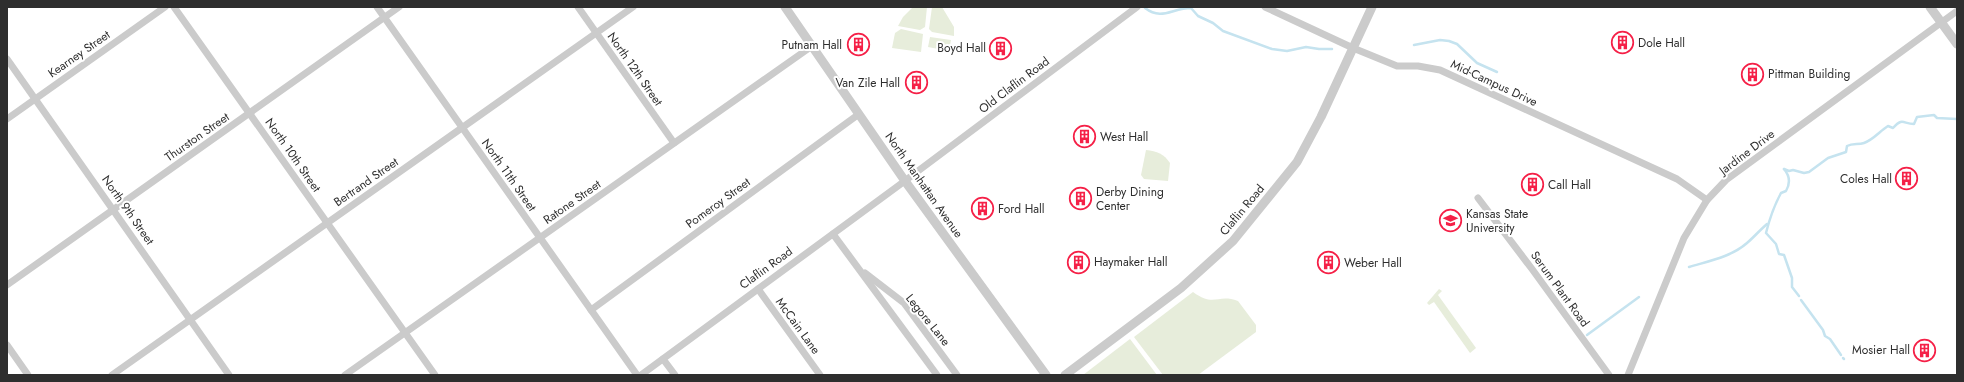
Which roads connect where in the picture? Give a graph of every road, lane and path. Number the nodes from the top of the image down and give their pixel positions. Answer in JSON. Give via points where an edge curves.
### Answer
{"nodes":[{"id":1,"x":165,"y":7,"type":"edge"},
{"id":2,"x":174,"y":7,"type":"edge"},
{"id":3,"x":377,"y":7,"type":"edge"},
{"id":4,"x":399,"y":7,"type":"edge"},
{"id":5,"x":578,"y":7,"type":"edge"},
{"id":6,"x":633,"y":7,"type":"edge"},
{"id":7,"x":785,"y":7,"type":"edge"},
{"id":8,"x":1137,"y":7,"type":"edge"},
{"id":9,"x":1265,"y":7,"type":"edge"},
{"id":10,"x":1372,"y":7,"type":"edge"},
{"id":11,"x":1930,"y":7,"type":"edge"},
{"id":12,"x":1957,"y":11,"type":"edge"},
{"id":13,"x":384,"y":17,"type":"junction"},
{"id":14,"x":1941,"y":23,"type":"junction"},
{"id":15,"x":596,"y":33,"type":"junction"},
{"id":16,"x":1957,"y":44,"type":"edge"},
{"id":17,"x":812,"y":46,"type":"junction"},
{"id":18,"x":1353,"y":48,"type":"junction"},
{"id":19,"x":7,"y":59,"type":"edge"},
{"id":20,"x":35,"y":99,"type":"junction"},
{"id":21,"x":249,"y":113,"type":"junction"},
{"id":22,"x":859,"y":114,"type":"junction"},
{"id":23,"x":7,"y":119,"type":"edge"},
{"id":24,"x":462,"y":128,"type":"junction"},
{"id":25,"x":674,"y":143,"type":"junction"},
{"id":26,"x":905,"y":181,"type":"junction"},
{"id":27,"x":1478,"y":198,"type":"dead end"},
{"id":28,"x":1707,"y":200,"type":"junction"},
{"id":29,"x":113,"y":209,"type":"junction"},
{"id":30,"x":328,"y":223,"type":"junction"},
{"id":31,"x":833,"y":234,"type":"junction"},
{"id":32,"x":540,"y":238,"type":"junction"},
{"id":33,"x":858,"y":268,"type":"junction"},
{"id":34,"x":7,"y":284,"type":"edge"},
{"id":35,"x":758,"y":289,"type":"junction"},
{"id":36,"x":591,"y":310,"type":"junction"},
{"id":37,"x":190,"y":319,"type":"junction"},
{"id":38,"x":405,"y":332,"type":"junction"},
{"id":39,"x":7,"y":345,"type":"edge"},
{"id":40,"x":663,"y":359,"type":"junction"},
{"id":41,"x":28,"y":375,"type":"edge"},
{"id":42,"x":112,"y":375,"type":"edge"},
{"id":43,"x":229,"y":375,"type":"edge"},
{"id":44,"x":345,"y":375,"type":"edge"},
{"id":45,"x":435,"y":375,"type":"edge"},
{"id":46,"x":637,"y":375,"type":"edge"},
{"id":47,"x":641,"y":375,"type":"edge"},
{"id":48,"x":675,"y":375,"type":"edge"},
{"id":49,"x":820,"y":375,"type":"edge"},
{"id":50,"x":937,"y":375,"type":"edge"},
{"id":51,"x":957,"y":375,"type":"edge"},
{"id":52,"x":1046,"y":375,"type":"edge"},
{"id":53,"x":1065,"y":375,"type":"edge"},
{"id":54,"x":1609,"y":375,"type":"edge"},
{"id":55,"x":1628,"y":375,"type":"edge"}],
"edges":[{"from":1,"to":20,"type":"street","name":"Kearney Street"},
{"from":2,"to":21,"type":"street","name":"North 10th Street"},
{"from":3,"to":13,"type":"street","name":"North 11th Street"},
{"from":4,"to":13,"type":"street","name":"Thurston Street"},
{"from":5,"to":15,"type":"street","name":"North 12th Street"},
{"from":6,"to":15,"type":"street","name":"Bertrand Street"},
{"from":7,"to":17,"type":"street","name":"North Manhattan Avenue"},
{"from":8,"to":26,"type":"street","name":"Old Claflin Road"},
{"from":9,"to":18,"type":"street","name":"Mid-Campus Drive"},
{"from":10,"to":18,"type":"street","name":"Claflin Road"},
{"from":11,"to":14,"type":"street"},
{"from":12,"to":14,"type":"street","name":"Jardine Drive"},
{"from":13,"to":21,"type":"street","name":"Thurston Street"},
{"from":13,"to":24,"type":"street","name":"North 11th Street"},
{"from":14,"to":16,"type":"street"},
{"from":14,"to":28,"type":"street","name":"Jardine Drive","via":[[1726,180]]},
{"from":15,"to":24,"type":"street","name":"Bertrand Street"},
{"from":15,"to":25,"type":"street","name":"North 12th Street"},
{"from":17,"to":22,"type":"street","name":"North Manhattan Avenue"},
{"from":17,"to":25,"type":"street","name":"Ratone Street"},
{"from":18,"to":28,"type":"street","name":"Mid-Campus Drive","via":[[1397,66],[1440,70],[1676,180]]},
{"from":18,"to":53,"type":"street","name":"Claflin Road","via":[[1297,162],[1233,241],[1181,288]]},
{"from":19,"to":20,"type":"street","name":"North 9th Street"},
{"from":20,"to":23,"type":"street","name":"Kearney Street"},
{"from":20,"to":29,"type":"street","name":"North 9th Street"},
{"from":21,"to":29,"type":"street","name":"Thurston Street"},
{"from":21,"to":30,"type":"street","name":"North 10th Street"},
{"from":22,"to":26,"type":"street","name":"North Manhattan Avenue"},
{"from":22,"to":36,"type":"street","name":"Pomeroy Street"},
{"from":24,"to":30,"type":"street","name":"Bertrand Street"},
{"from":24,"to":32,"type":"street","name":"North 11th Street"},
{"from":25,"to":32,"type":"street","name":"Ratone Street"},
{"from":26,"to":31,"type":"street","name":"Claflin Road"},
{"from":26,"to":52,"type":"street","name":"North Manhattan Avenue"},
{"from":27,"to":54,"type":"street","name":"Serum Plant Road"},
{"from":28,"to":55,"type":"street","name":"Jardine Drive","via":[[1684,238]]},
{"from":29,"to":34,"type":"street","name":"Thurston Street"},
{"from":29,"to":37,"type":"street","name":"North 9th Street"},
{"from":30,"to":37,"type":"street","name":"Bertrand Street"},
{"from":30,"to":38,"type":"street","name":"North 10th Street"},
{"from":31,"to":33,"type":"street","name":"Legore Lane"},
{"from":31,"to":35,"type":"street","name":"Claflin Road"},
{"from":32,"to":36,"type":"street","name":"North 11th Street"},
{"from":32,"to":38,"type":"street","name":"Ratone Street"},
{"from":33,"to":50,"type":"street","name":"Legore Lane"},
{"from":33,"to":51,"type":"street","name":"Legore Lane","via":[[904,303]]},
{"from":35,"to":40,"type":"street","name":"Claflin Road"},
{"from":35,"to":49,"type":"street","name":"McCain Lane"},
{"from":36,"to":46,"type":"street","name":"North 11th Street"},
{"from":37,"to":42,"type":"street","name":"Bertrand Street"},
{"from":37,"to":43,"type":"street","name":"North 9th Street"},
{"from":38,"to":44,"type":"street","name":"Ratone Street"},
{"from":38,"to":45,"type":"street","name":"North 10th Street"},
{"from":39,"to":41,"type":"street"},
{"from":40,"to":47,"type":"street","name":"Claflin Road"},
{"from":40,"to":48,"type":"street"}]}
